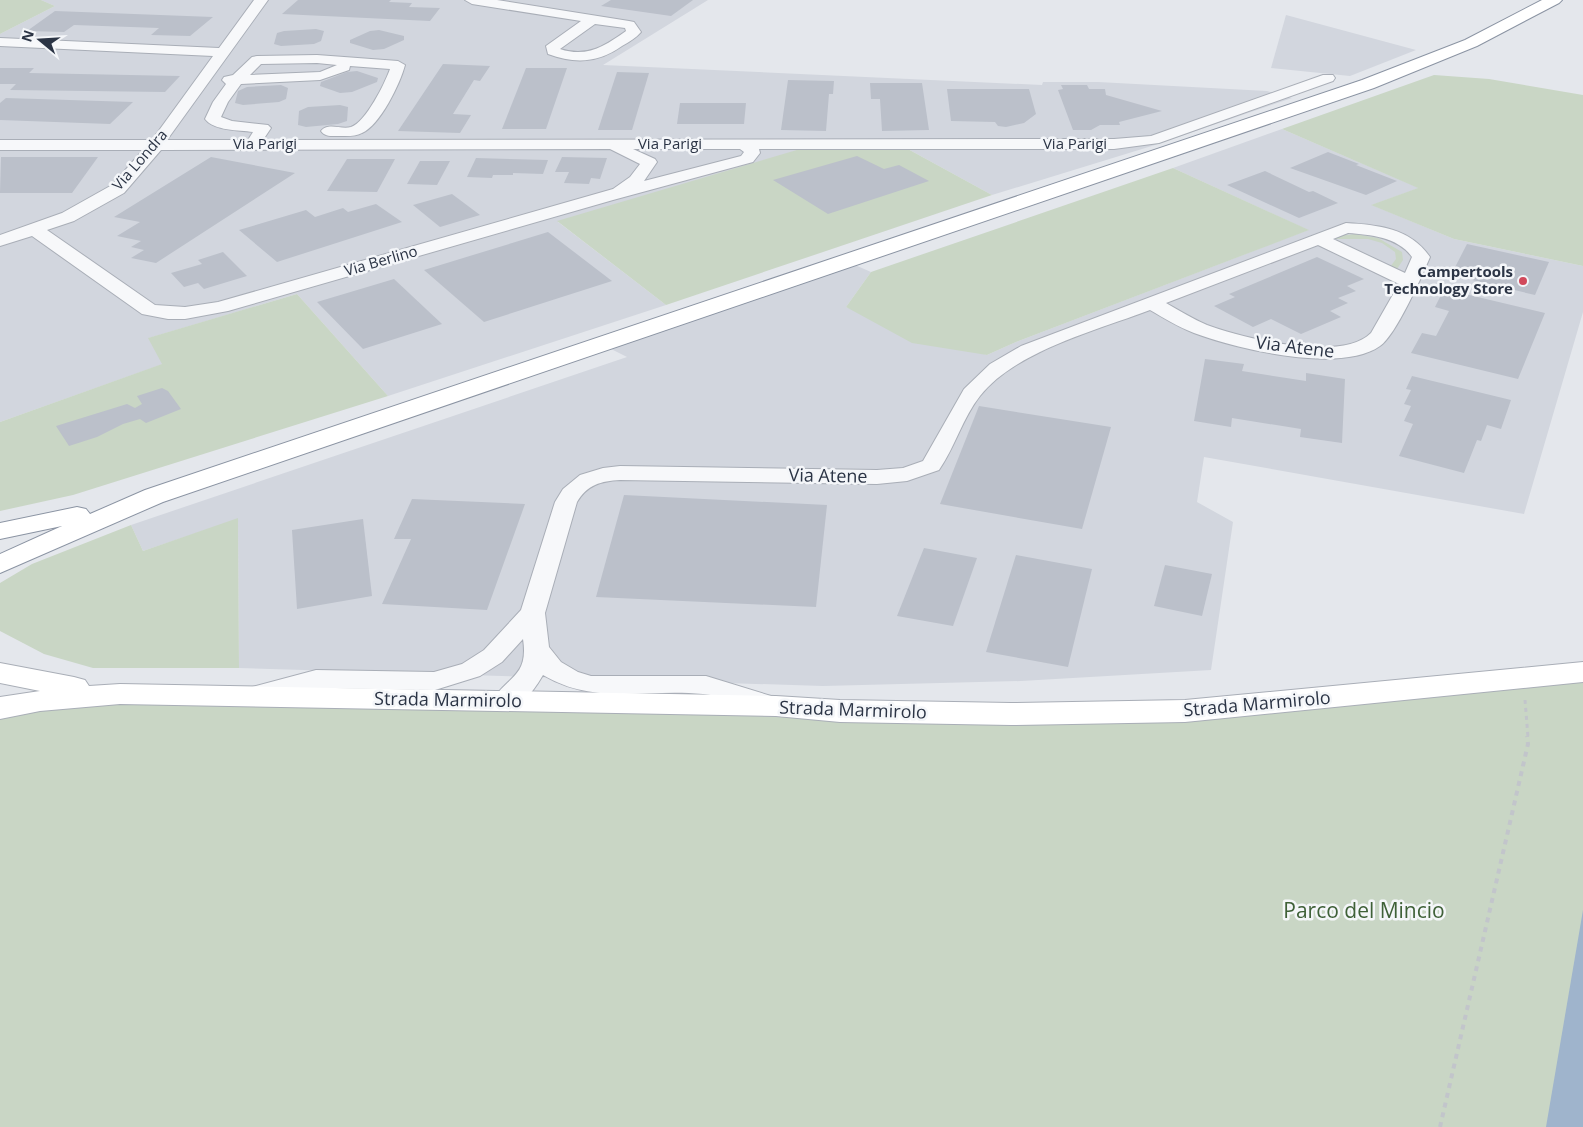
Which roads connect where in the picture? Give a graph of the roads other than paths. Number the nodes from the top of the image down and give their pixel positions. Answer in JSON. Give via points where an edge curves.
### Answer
{"nodes":[{"id":1,"x":261,"y":0,"type":"edge"},
{"id":2,"x":472,"y":0,"type":"edge"},
{"id":3,"x":1554,"y":0,"type":"edge"},
{"id":4,"x":593,"y":19,"type":"junction"},
{"id":5,"x":0,"y":42,"type":"edge"},
{"id":6,"x":223,"y":52,"type":"junction"},
{"id":7,"x":1328,"y":78,"type":"dead end"},
{"id":8,"x":237,"y":79,"type":"junction"},
{"id":9,"x":202,"y":80,"type":"junction"},
{"id":10,"x":278,"y":129,"type":"junction"},
{"id":11,"x":253,"y":144,"type":"junction"},
{"id":12,"x":590,"y":144,"type":"junction"},
{"id":13,"x":678,"y":144,"type":"junction"},
{"id":14,"x":805,"y":144,"type":"joint"},
{"id":15,"x":0,"y":145,"type":"edge"},
{"id":16,"x":156,"y":145,"type":"junction"},
{"id":17,"x":745,"y":151,"type":"junction"},
{"id":18,"x":649,"y":162,"type":"junction"},
{"id":19,"x":684,"y":176,"type":"junction"},
{"id":20,"x":607,"y":196,"type":"junction"},
{"id":21,"x":34,"y":229,"type":"junction"},
{"id":22,"x":1317,"y":238,"type":"junction"},
{"id":23,"x":0,"y":240,"type":"edge"},
{"id":24,"x":1410,"y":282,"type":"junction"},
{"id":25,"x":1152,"y":303,"type":"junction"},
{"id":26,"x":154,"y":496,"type":"junction"},
{"id":27,"x":0,"y":531,"type":"edge"},
{"id":28,"x":0,"y":565,"type":"edge"},
{"id":29,"x":532,"y":613,"type":"junction"},
{"id":30,"x":537,"y":649,"type":"junction"},
{"id":31,"x":1582,"y":672,"type":"edge"},
{"id":32,"x":0,"y":673,"type":"edge"},
{"id":33,"x":120,"y":694,"type":"junction"},
{"id":34,"x":252,"y":696,"type":"junction"},
{"id":35,"x":505,"y":701,"type":"junction"},
{"id":36,"x":776,"y":706,"type":"junction"},
{"id":37,"x":0,"y":708,"type":"edge"}],
"edges":[{"from":1,"to":6,"type":"street","name":"Via Londra"},
{"from":2,"to":4,"type":"street"},
{"from":3,"to":26,"type":"main road","via":[[1471,43],[1368,84]]},
{"from":4,"to":4,"type":"street","via":[[552,46],[553,51],[565,57],[601,54],[634,32],[630,25]]},
{"from":5,"to":6,"type":"street"},
{"from":6,"to":9,"type":"street","name":"Via Londra"},
{"from":7,"to":14,"type":"street","name":"Via Parigi","via":[[1152,140]]},
{"from":8,"to":9,"type":"street"},
{"from":8,"to":10,"type":"street","via":[[213,119],[230,125]]},
{"from":8,"to":10,"type":"street","via":[[256,60],[277,58],[398,65],[397,76],[357,130]]},
{"from":9,"to":16,"type":"street","name":"Via Londra"},
{"from":10,"to":11,"type":"street"},
{"from":11,"to":12,"type":"street","name":"Via Parigi"},
{"from":11,"to":16,"type":"street","name":"Via Parigi"},
{"from":12,"to":13,"type":"street","name":"Via Parigi"},
{"from":12,"to":18,"type":"street","via":[[622,149]]},
{"from":13,"to":17,"type":"street","name":"Via Parigi"},
{"from":13,"to":18,"type":"street","via":[[655,154]]},
{"from":14,"to":17,"type":"street","name":"Via Berlino"},
{"from":15,"to":16,"type":"street","name":"Via Parigi"},
{"from":16,"to":21,"type":"street","name":"Via Londra","via":[[118,189],[68,218]]},
{"from":17,"to":19,"type":"street","name":"Via Berlino"},
{"from":18,"to":19,"type":"street","via":[[660,173]]},
{"from":18,"to":20,"type":"street","via":[[636,181]]},
{"from":19,"to":20,"type":"street","name":"Via Berlino"},
{"from":20,"to":21,"type":"street","name":"Via Berlino","via":[[221,307],[170,315],[149,310]]},
{"from":21,"to":23,"type":"street","name":"Via Londra"},
{"from":22,"to":24,"type":"street"},
{"from":22,"to":24,"type":"street","name":"Via Atene","via":[[1346,228],[1391,235],[1417,249],[1422,257]]},
{"from":22,"to":25,"type":"street","name":"Via Atene"},
{"from":24,"to":25,"type":"street","name":"Via Atene","via":[[1375,341],[1357,351],[1325,354],[1210,332]]},
{"from":25,"to":29,"type":"street","name":"Via Atene","via":[[1028,350],[997,368],[971,393],[931,465],[907,474],[877,477],[620,473],[585,480],[572,490],[566,502]]},
{"from":26,"to":27,"type":"main road"},
{"from":26,"to":28,"type":"main road"},
{"from":29,"to":30,"type":"street","name":"Via Atene"},
{"from":29,"to":34,"type":"street","name":"Via Atene","via":[[493,656],[471,670],[435,681],[316,679]]},
{"from":30,"to":35,"type":"street","via":[[532,673]]},
{"from":30,"to":36,"type":"street","via":[[548,664],[563,675],[592,685],[705,684]]},
{"from":31,"to":36,"type":"main road","name":"Strada Marmirolo","via":[[1185,711],[1011,714],[840,711]]},
{"from":32,"to":33,"type":"main road","name":"Strada Marmirolo"},
{"from":33,"to":34,"type":"main road","name":"Strada Marmirolo"},
{"from":33,"to":37,"type":"main road","name":"Strada Marmirolo"},
{"from":34,"to":35,"type":"main road","name":"Strada Marmirolo"},
{"from":35,"to":36,"type":"main road","name":"Strada Marmirolo"}]}
